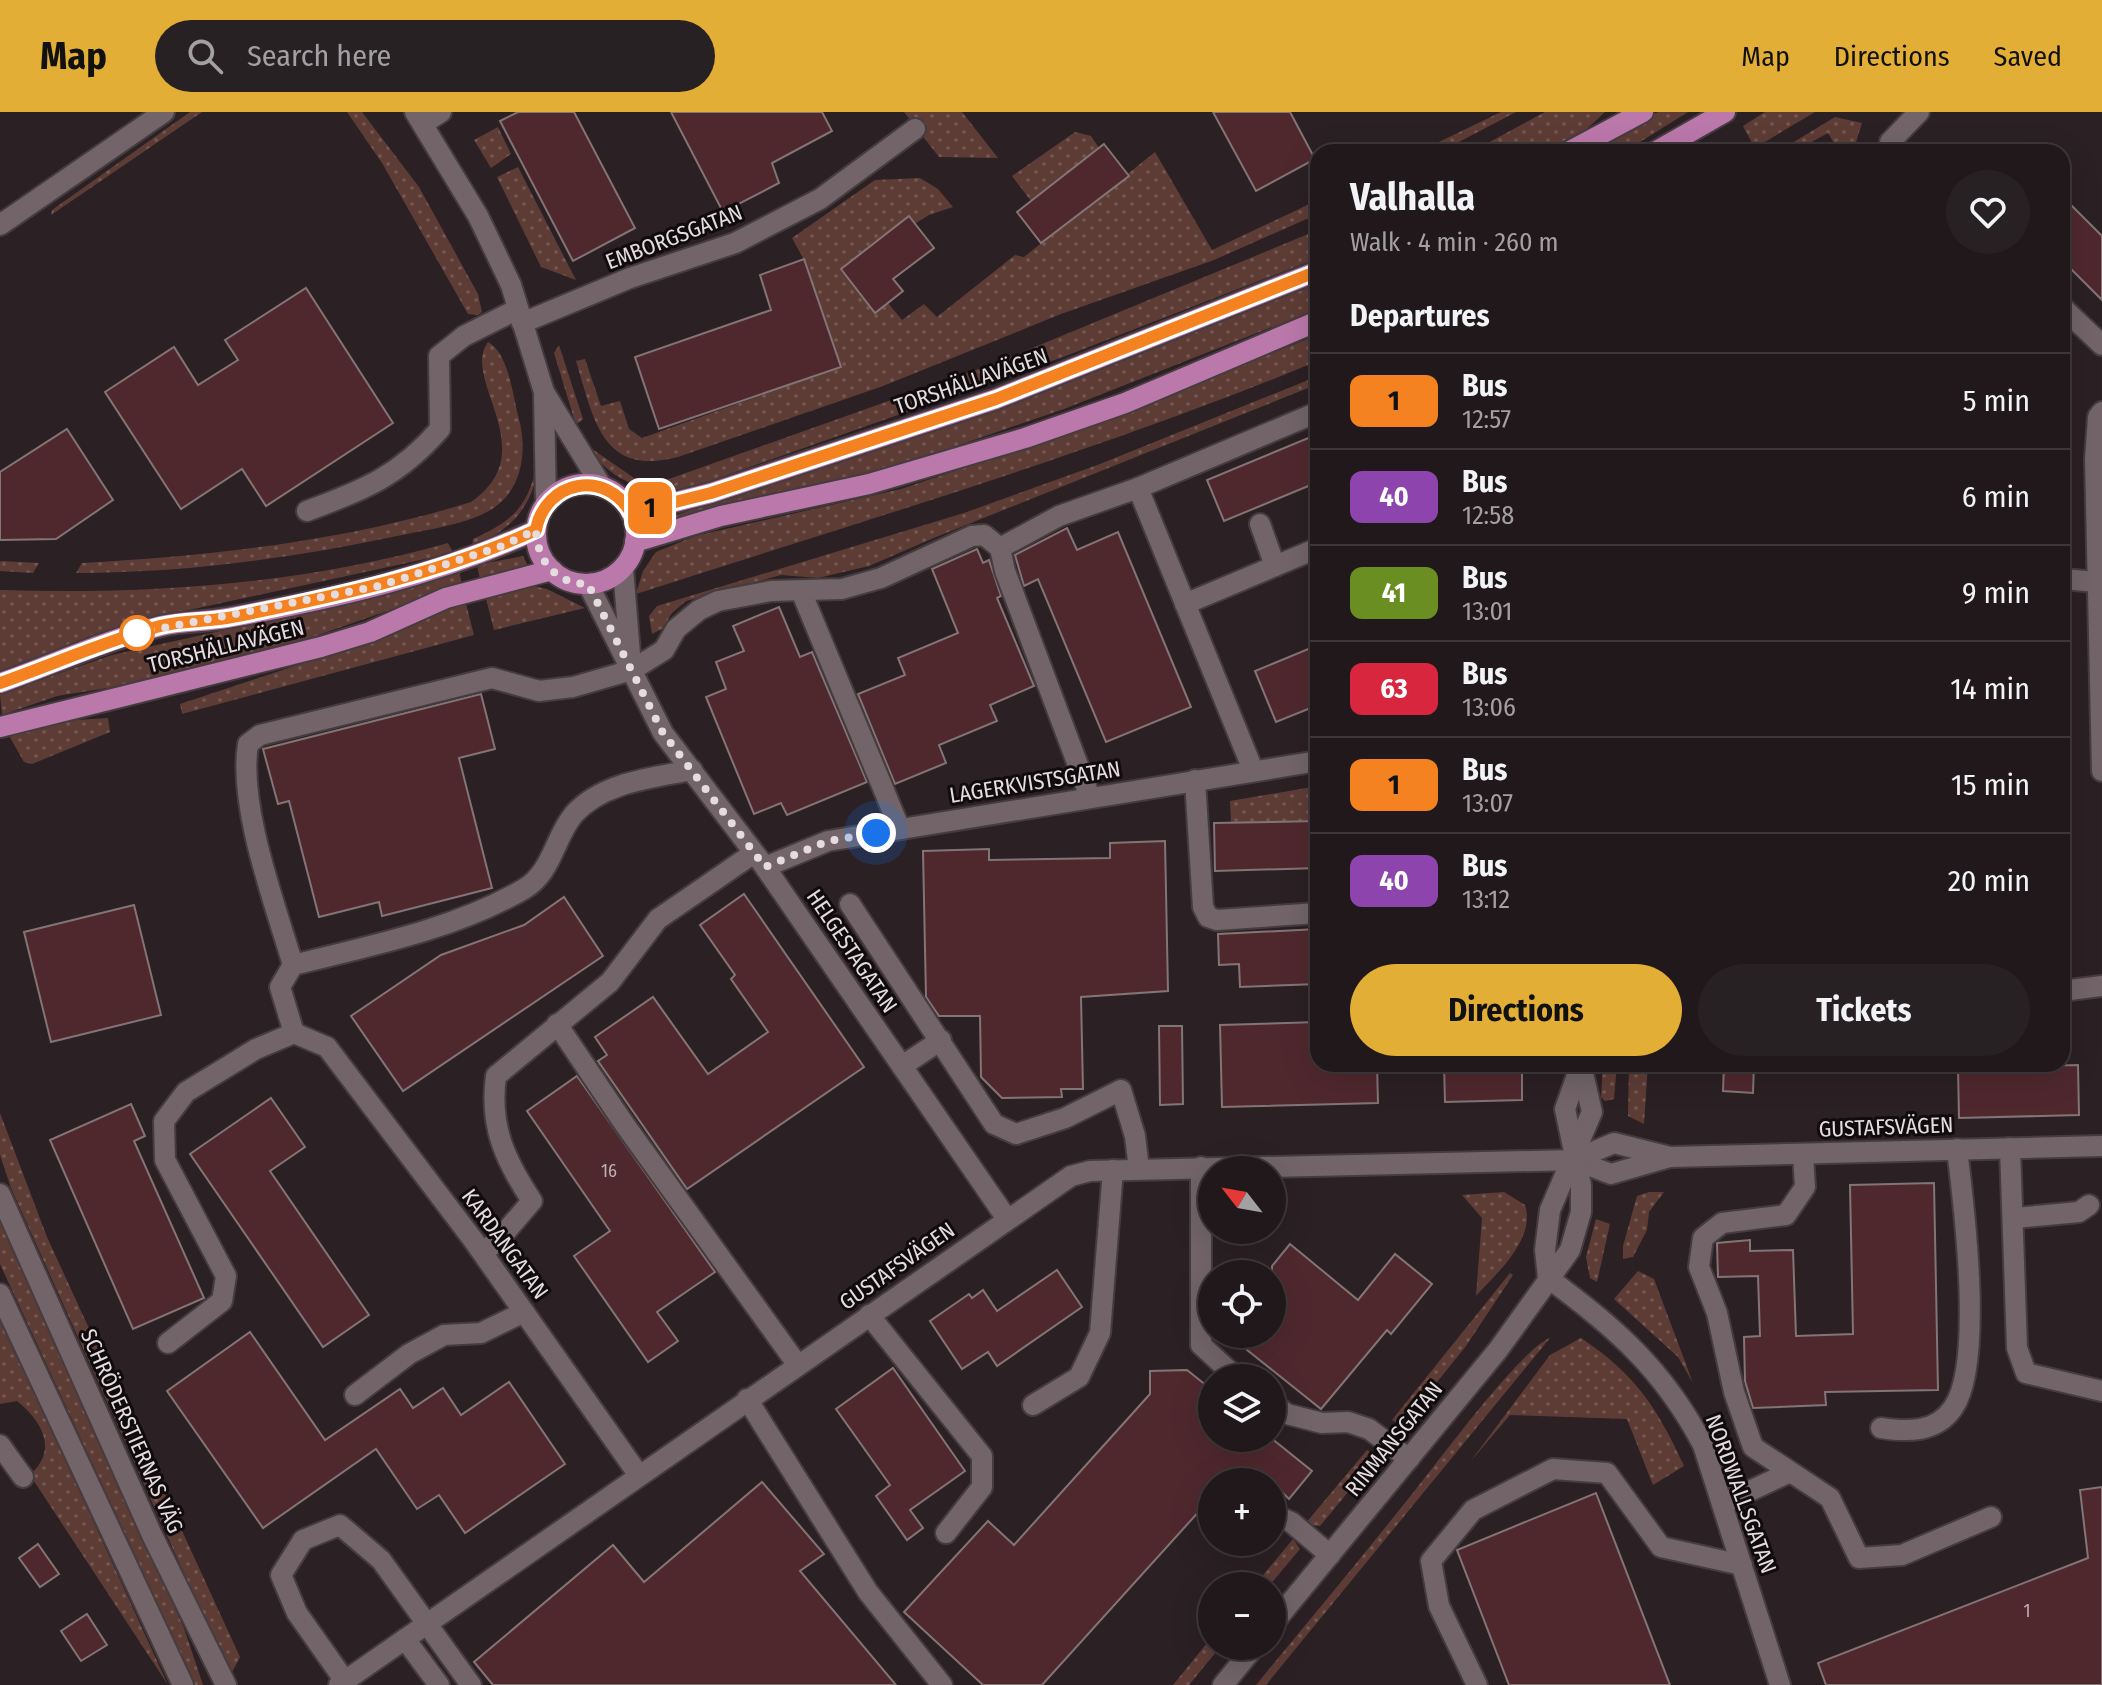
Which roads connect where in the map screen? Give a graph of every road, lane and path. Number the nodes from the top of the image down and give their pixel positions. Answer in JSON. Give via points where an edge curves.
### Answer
{"nodes":[{"id":1,"x":164,"y":112,"type":"edge"},
{"id":2,"x":1643,"y":112,"type":"edge"},
{"id":3,"x":1725,"y":112,"type":"edge"},
{"id":4,"x":1919,"y":112,"type":"edge"},
{"id":5,"x":426,"y":116,"type":"edge"},
{"id":6,"x":915,"y":129,"type":"dead end"},
{"id":7,"x":1583,"y":144,"type":"edge"},
{"id":8,"x":1669,"y":144,"type":"edge"},
{"id":9,"x":1897,"y":144,"type":"edge"},
{"id":10,"x":0,"y":225,"type":"edge"},
{"id":11,"x":1310,"y":274,"type":"edge"},
{"id":12,"x":2070,"y":315,"type":"edge"},
{"id":13,"x":520,"y":316,"type":"junction"},
{"id":14,"x":1310,"y":324,"type":"edge"},
{"id":15,"x":2102,"y":345,"type":"edge"},
{"id":16,"x":544,"y":392,"type":"junction"},
{"id":17,"x":2102,"y":412,"type":"edge"},
{"id":18,"x":1310,"y":415,"type":"edge"},
{"id":19,"x":602,"y":487,"type":"junction"},
{"id":20,"x":1138,"y":488,"type":"junction"},
{"id":21,"x":546,"y":504,"type":"junction"},
{"id":22,"x":307,"y":511,"type":"dead end"},
{"id":23,"x":631,"y":513,"type":"junction"},
{"id":24,"x":1260,"y":524,"type":"dead end"},
{"id":25,"x":536,"y":530,"type":"junction"},
{"id":26,"x":635,"y":542,"type":"junction"},
{"id":27,"x":1000,"y":548,"type":"junction"},
{"id":28,"x":1310,"y":551,"type":"edge"},
{"id":29,"x":1275,"y":566,"type":"junction"},
{"id":30,"x":623,"y":568,"type":"junction"},
{"id":31,"x":552,"y":570,"type":"junction"},
{"id":32,"x":2070,"y":580,"type":"edge"},
{"id":33,"x":2098,"y":582,"type":"junction"},
{"id":34,"x":588,"y":584,"type":"junction"},
{"id":35,"x":801,"y":591,"type":"junction"},
{"id":36,"x":1185,"y":604,"type":"junction"},
{"id":37,"x":632,"y":670,"type":"junction"},
{"id":38,"x":0,"y":683,"type":"edge"},
{"id":39,"x":0,"y":727,"type":"edge"},
{"id":40,"x":1310,"y":762,"type":"edge"},
{"id":41,"x":692,"y":770,"type":"junction"},
{"id":42,"x":1253,"y":770,"type":"junction"},
{"id":43,"x":2102,"y":771,"type":"edge"},
{"id":44,"x":1195,"y":780,"type":"junction"},
{"id":45,"x":1090,"y":797,"type":"junction"},
{"id":46,"x":900,"y":829,"type":"junction"},
{"id":47,"x":759,"y":860,"type":"junction"},
{"id":48,"x":850,"y":904,"type":"dead end"},
{"id":49,"x":1310,"y":914,"type":"edge"},
{"id":50,"x":293,"y":965,"type":"junction"},
{"id":51,"x":2102,"y":986,"type":"edge"},
{"id":52,"x":2070,"y":990,"type":"edge"},
{"id":53,"x":557,"y":1024,"type":"junction"},
{"id":54,"x":294,"y":1033,"type":"junction"},
{"id":55,"x":941,"y":1040,"type":"junction"},
{"id":56,"x":902,"y":1066,"type":"junction"},
{"id":57,"x":1583,"y":1072,"type":"edge"},
{"id":58,"x":2102,"y":1146,"type":"edge"},
{"id":59,"x":2010,"y":1148,"type":"junction"},
{"id":60,"x":1957,"y":1149,"type":"junction"},
{"id":61,"x":1803,"y":1154,"type":"junction"},
{"id":62,"x":1670,"y":1157,"type":"junction"},
{"id":63,"x":1574,"y":1160,"type":"junction"},
{"id":64,"x":1286,"y":1165,"type":"edge"},
{"id":65,"x":1198,"y":1167,"type":"edge"},
{"id":66,"x":1139,"y":1169,"type":"junction"},
{"id":67,"x":1113,"y":1170,"type":"junction"},
{"id":68,"x":0,"y":1194,"type":"edge"},
{"id":69,"x":2089,"y":1205,"type":"dead end"},
{"id":70,"x":2015,"y":1218,"type":"junction"},
{"id":71,"x":1007,"y":1219,"type":"junction"},
{"id":72,"x":1201,"y":1244,"type":"edge"},
{"id":73,"x":483,"y":1253,"type":"junction"},
{"id":74,"x":1548,"y":1278,"type":"junction"},
{"id":75,"x":0,"y":1294,"type":"edge"},
{"id":76,"x":524,"y":1312,"type":"junction"},
{"id":77,"x":869,"y":1315,"type":"junction"},
{"id":78,"x":168,"y":1343,"type":"dead end"},
{"id":79,"x":797,"y":1364,"type":"junction"},
{"id":80,"x":1222,"y":1364,"type":"edge"},
{"id":81,"x":2102,"y":1391,"type":"edge"},
{"id":82,"x":355,"y":1395,"type":"dead end"},
{"id":83,"x":747,"y":1399,"type":"junction"},
{"id":84,"x":1033,"y":1405,"type":"dead end"},
{"id":85,"x":1286,"y":1413,"type":"edge"},
{"id":86,"x":1881,"y":1428,"type":"dead end"},
{"id":87,"x":0,"y":1445,"type":"edge"},
{"id":88,"x":1409,"y":1459,"type":"junction"},
{"id":89,"x":1788,"y":1473,"type":"junction"},
{"id":90,"x":638,"y":1474,"type":"junction"},
{"id":91,"x":23,"y":1477,"type":"dead end"},
{"id":92,"x":1722,"y":1504,"type":"junction"},
{"id":93,"x":1991,"y":1517,"type":"dead end"},
{"id":94,"x":1286,"y":1520,"type":"edge"},
{"id":95,"x":946,"y":1533,"type":"dead end"},
{"id":96,"x":1330,"y":1555,"type":"junction"},
{"id":97,"x":1742,"y":1565,"type":"junction"},
{"id":98,"x":1286,"y":1608,"type":"edge"},
{"id":99,"x":428,"y":1623,"type":"junction"},
{"id":100,"x":405,"y":1639,"type":"junction"},
{"id":101,"x":1244,"y":1660,"type":"edge"},
{"id":102,"x":342,"y":1683,"type":"edge"},
{"id":103,"x":183,"y":1685,"type":"edge"},
{"id":104,"x":226,"y":1685,"type":"edge"},
{"id":105,"x":439,"y":1685,"type":"edge"},
{"id":106,"x":471,"y":1685,"type":"edge"},
{"id":107,"x":942,"y":1685,"type":"edge"},
{"id":108,"x":1223,"y":1685,"type":"edge"},
{"id":109,"x":1477,"y":1685,"type":"edge"},
{"id":110,"x":1780,"y":1685,"type":"edge"}],
"edges":[{"from":1,"to":10,"type":"street"},
{"from":2,"to":7,"type":"main road"},
{"from":3,"to":8,"type":"main road"},
{"from":4,"to":9,"type":"street"},
{"from":5,"to":13,"type":"street","via":[[511,285]]},
{"from":6,"to":13,"type":"street","name":"EMBORGSGATAN","via":[[820,199],[735,243]]},
{"from":11,"to":23,"type":"main road","name":"TORSHÄLLAVÄGEN","via":[[996,399],[711,493]]},
{"from":12,"to":15,"type":"street"},
{"from":13,"to":16,"type":"street"},
{"from":13,"to":22,"type":"street","name":"EMBORGSGATAN","via":[[464,336],[439,356],[440,429],[414,458],[365,490]]},
{"from":14,"to":26,"type":"main road","via":[[1125,403],[1025,438],[869,484],[721,516]]},
{"from":16,"to":19,"type":"street"},
{"from":16,"to":21,"type":"street"},
{"from":17,"to":33,"type":"street","via":[[2095,459]]},
{"from":18,"to":20,"type":"street"},
{"from":19,"to":21,"type":"main road","via":[[570,487]]},
{"from":19,"to":23,"type":"main road"},
{"from":20,"to":27,"type":"street","via":[[1059,516]]},
{"from":20,"to":36,"type":"street"},
{"from":21,"to":25,"type":"main road"},
{"from":23,"to":26,"type":"main road"},
{"from":24,"to":29,"type":"street"},
{"from":25,"to":31,"type":"main road","via":[[538,550]]},
{"from":25,"to":38,"type":"main road","name":"TORSHÄLLAVÄGEN","via":[[379,586],[223,619],[164,625]]},
{"from":26,"to":30,"type":"main road"},
{"from":27,"to":35,"type":"street","via":[[984,535],[972,536],[881,578],[842,589]]},
{"from":27,"to":45,"type":"street"},
{"from":28,"to":29,"type":"street"},
{"from":29,"to":36,"type":"street"},
{"from":30,"to":34,"type":"main road"},
{"from":30,"to":37,"type":"street","name":"HELGESTAGATAN"},
{"from":31,"to":34,"type":"main road","via":[[569,581]]},
{"from":31,"to":39,"type":"main road","name":"TORSHÄLLAVÄGEN","via":[[446,598],[321,647]]},
{"from":32,"to":33,"type":"street"},
{"from":33,"to":43,"type":"street"},
{"from":34,"to":37,"type":"street","name":"HELGESTAGATAN"},
{"from":35,"to":37,"type":"street","via":[[718,601],[699,610],[676,629],[664,650]]},
{"from":35,"to":46,"type":"street"},
{"from":36,"to":42,"type":"street"},
{"from":37,"to":41,"type":"street","name":"HELGESTAGATAN","via":[[663,733]]},
{"from":37,"to":50,"type":"street","via":[[539,691],[492,678],[260,735],[248,744],[244,769]]},
{"from":40,"to":42,"type":"street","name":"LAGERKVISTSGATAN"},
{"from":41,"to":47,"type":"street","name":"HELGESTAGATAN"},
{"from":41,"to":50,"type":"street","via":[[599,794],[573,815],[553,856],[528,887],[468,915]]},
{"from":42,"to":44,"type":"street","name":"LAGERKVISTSGATAN"},
{"from":44,"to":45,"type":"street","name":"LAGERKVISTSGATAN"},
{"from":44,"to":49,"type":"street","via":[[1203,907],[1208,917]]},
{"from":45,"to":46,"type":"street","name":"LAGERKVISTSGATAN"},
{"from":46,"to":47,"type":"street","name":"LAGERKVISTSGATAN"},
{"from":47,"to":53,"type":"street","name":"LAGERKVISTSGATAN","via":[[658,919],[610,982]]},
{"from":47,"to":56,"type":"street","name":"HELGESTAGATAN"},
{"from":48,"to":55,"type":"street"},
{"from":50,"to":54,"type":"street","via":[[280,987]]},
{"from":51,"to":52,"type":"street"},
{"from":53,"to":73,"type":"street","name":"LAGERKVISTSGATAN","via":[[496,1076],[492,1106],[508,1165],[532,1201]]},
{"from":53,"to":79,"type":"street"},
{"from":54,"to":73,"type":"street","name":"KARDANGATAN","via":[[327,1047]]},
{"from":54,"to":78,"type":"street","via":[[256,1049],[186,1092],[164,1121],[165,1160],[226,1276],[222,1301]]},
{"from":55,"to":56,"type":"street"},
{"from":55,"to":66,"type":"street","via":[[994,1124],[1016,1134],[1065,1118],[1121,1090]]},
{"from":56,"to":71,"type":"street","name":"HELGESTAGATAN"},
{"from":57,"to":63,"type":"street","via":[[1592,1112]]},
{"from":58,"to":59,"type":"street","name":"GUSTAFSVÄGEN"},
{"from":59,"to":60,"type":"street","name":"GUSTAFSVÄGEN"},
{"from":59,"to":70,"type":"street"},
{"from":60,"to":61,"type":"street","name":"GUSTAFSVÄGEN"},
{"from":60,"to":86,"type":"street","via":[[1966,1223],[1969,1373],[1952,1410],[1916,1433]]},
{"from":61,"to":62,"type":"street","name":"GUSTAFSVÄGEN"},
{"from":61,"to":89,"type":"street","via":[[1805,1187],[1786,1215],[1722,1223],[1703,1238],[1699,1267],[1717,1313],[1734,1392],[1753,1447]]},
{"from":62,"to":63,"type":"street","name":"GUSTAFSVÄGEN","via":[[1611,1174]]},
{"from":62,"to":63,"type":"street","name":"GUSTAFSVÄGEN","via":[[1614,1143]]},
{"from":63,"to":64,"type":"street","name":"GUSTAFSVÄGEN"},
{"from":63,"to":74,"type":"street","via":[[1550,1210]]},
{"from":63,"to":74,"type":"street","name":"RINMANSGATAN","via":[[1581,1212],[1570,1250]]},
{"from":65,"to":66,"type":"street","name":"GUSTAFSVÄGEN"},
{"from":66,"to":67,"type":"street","name":"GUSTAFSVÄGEN"},
{"from":67,"to":71,"type":"street","name":"GUSTAFSVÄGEN","via":[[1071,1176]]},
{"from":67,"to":84,"type":"street","via":[[1100,1333],[1079,1377]]},
{"from":68,"to":104,"type":"street","name":"SCHRÖDERSTIERNAS VÄG","via":[[152,1535]]},
{"from":69,"to":70,"type":"street","via":[[2079,1212]]},
{"from":70,"to":81,"type":"street","via":[[2017,1348],[2026,1373]]},
{"from":71,"to":77,"type":"street","name":"GUSTAFSVÄGEN"},
{"from":72,"to":80,"type":"street","via":[[1201,1345]]},
{"from":73,"to":76,"type":"street","name":"KARDANGATAN"},
{"from":74,"to":88,"type":"street","name":"RINMANSGATAN"},
{"from":74,"to":92,"type":"street","name":"NORDWALLSGATAN","via":[[1632,1344],[1684,1410],[1703,1445]]},
{"from":75,"to":103,"type":"street"},
{"from":76,"to":82,"type":"street","via":[[481,1333],[444,1335]]},
{"from":76,"to":90,"type":"street","name":"KARDANGATAN"},
{"from":77,"to":79,"type":"street","name":"GUSTAFSVÄGEN"},
{"from":77,"to":95,"type":"street","via":[[982,1456],[982,1487]]},
{"from":79,"to":83,"type":"street","name":"GUSTAFSVÄGEN"},
{"from":83,"to":90,"type":"street","name":"GUSTAFSVÄGEN"},
{"from":83,"to":107,"type":"street","via":[[868,1592]]},
{"from":85,"to":88,"type":"street","via":[[1369,1429]]},
{"from":87,"to":91,"type":"street"},
{"from":88,"to":96,"type":"street","name":"RINMANSGATAN"},
{"from":89,"to":92,"type":"street"},
{"from":89,"to":93,"type":"street","via":[[1830,1498],[1859,1558],[1902,1555]]},
{"from":90,"to":99,"type":"street","name":"GUSTAFSVÄGEN"},
{"from":92,"to":97,"type":"street","name":"NORDWALLSGATAN"},
{"from":94,"to":96,"type":"street"},
{"from":96,"to":98,"type":"street","name":"RINMANSGATAN"},
{"from":97,"to":109,"type":"street","via":[[1661,1547],[1607,1473],[1553,1469],[1473,1510],[1431,1561],[1439,1606]]},
{"from":97,"to":110,"type":"street","name":"NORDWALLSGATAN"},
{"from":99,"to":100,"type":"street","name":"GUSTAFSVÄGEN"},
{"from":99,"to":102,"type":"street","via":[[381,1560],[340,1525],[303,1540],[281,1575],[297,1613]]},
{"from":99,"to":106,"type":"street"},
{"from":100,"to":102,"type":"street","name":"GUSTAFSVÄGEN"},
{"from":100,"to":105,"type":"street"},
{"from":101,"to":108,"type":"street"}]}
